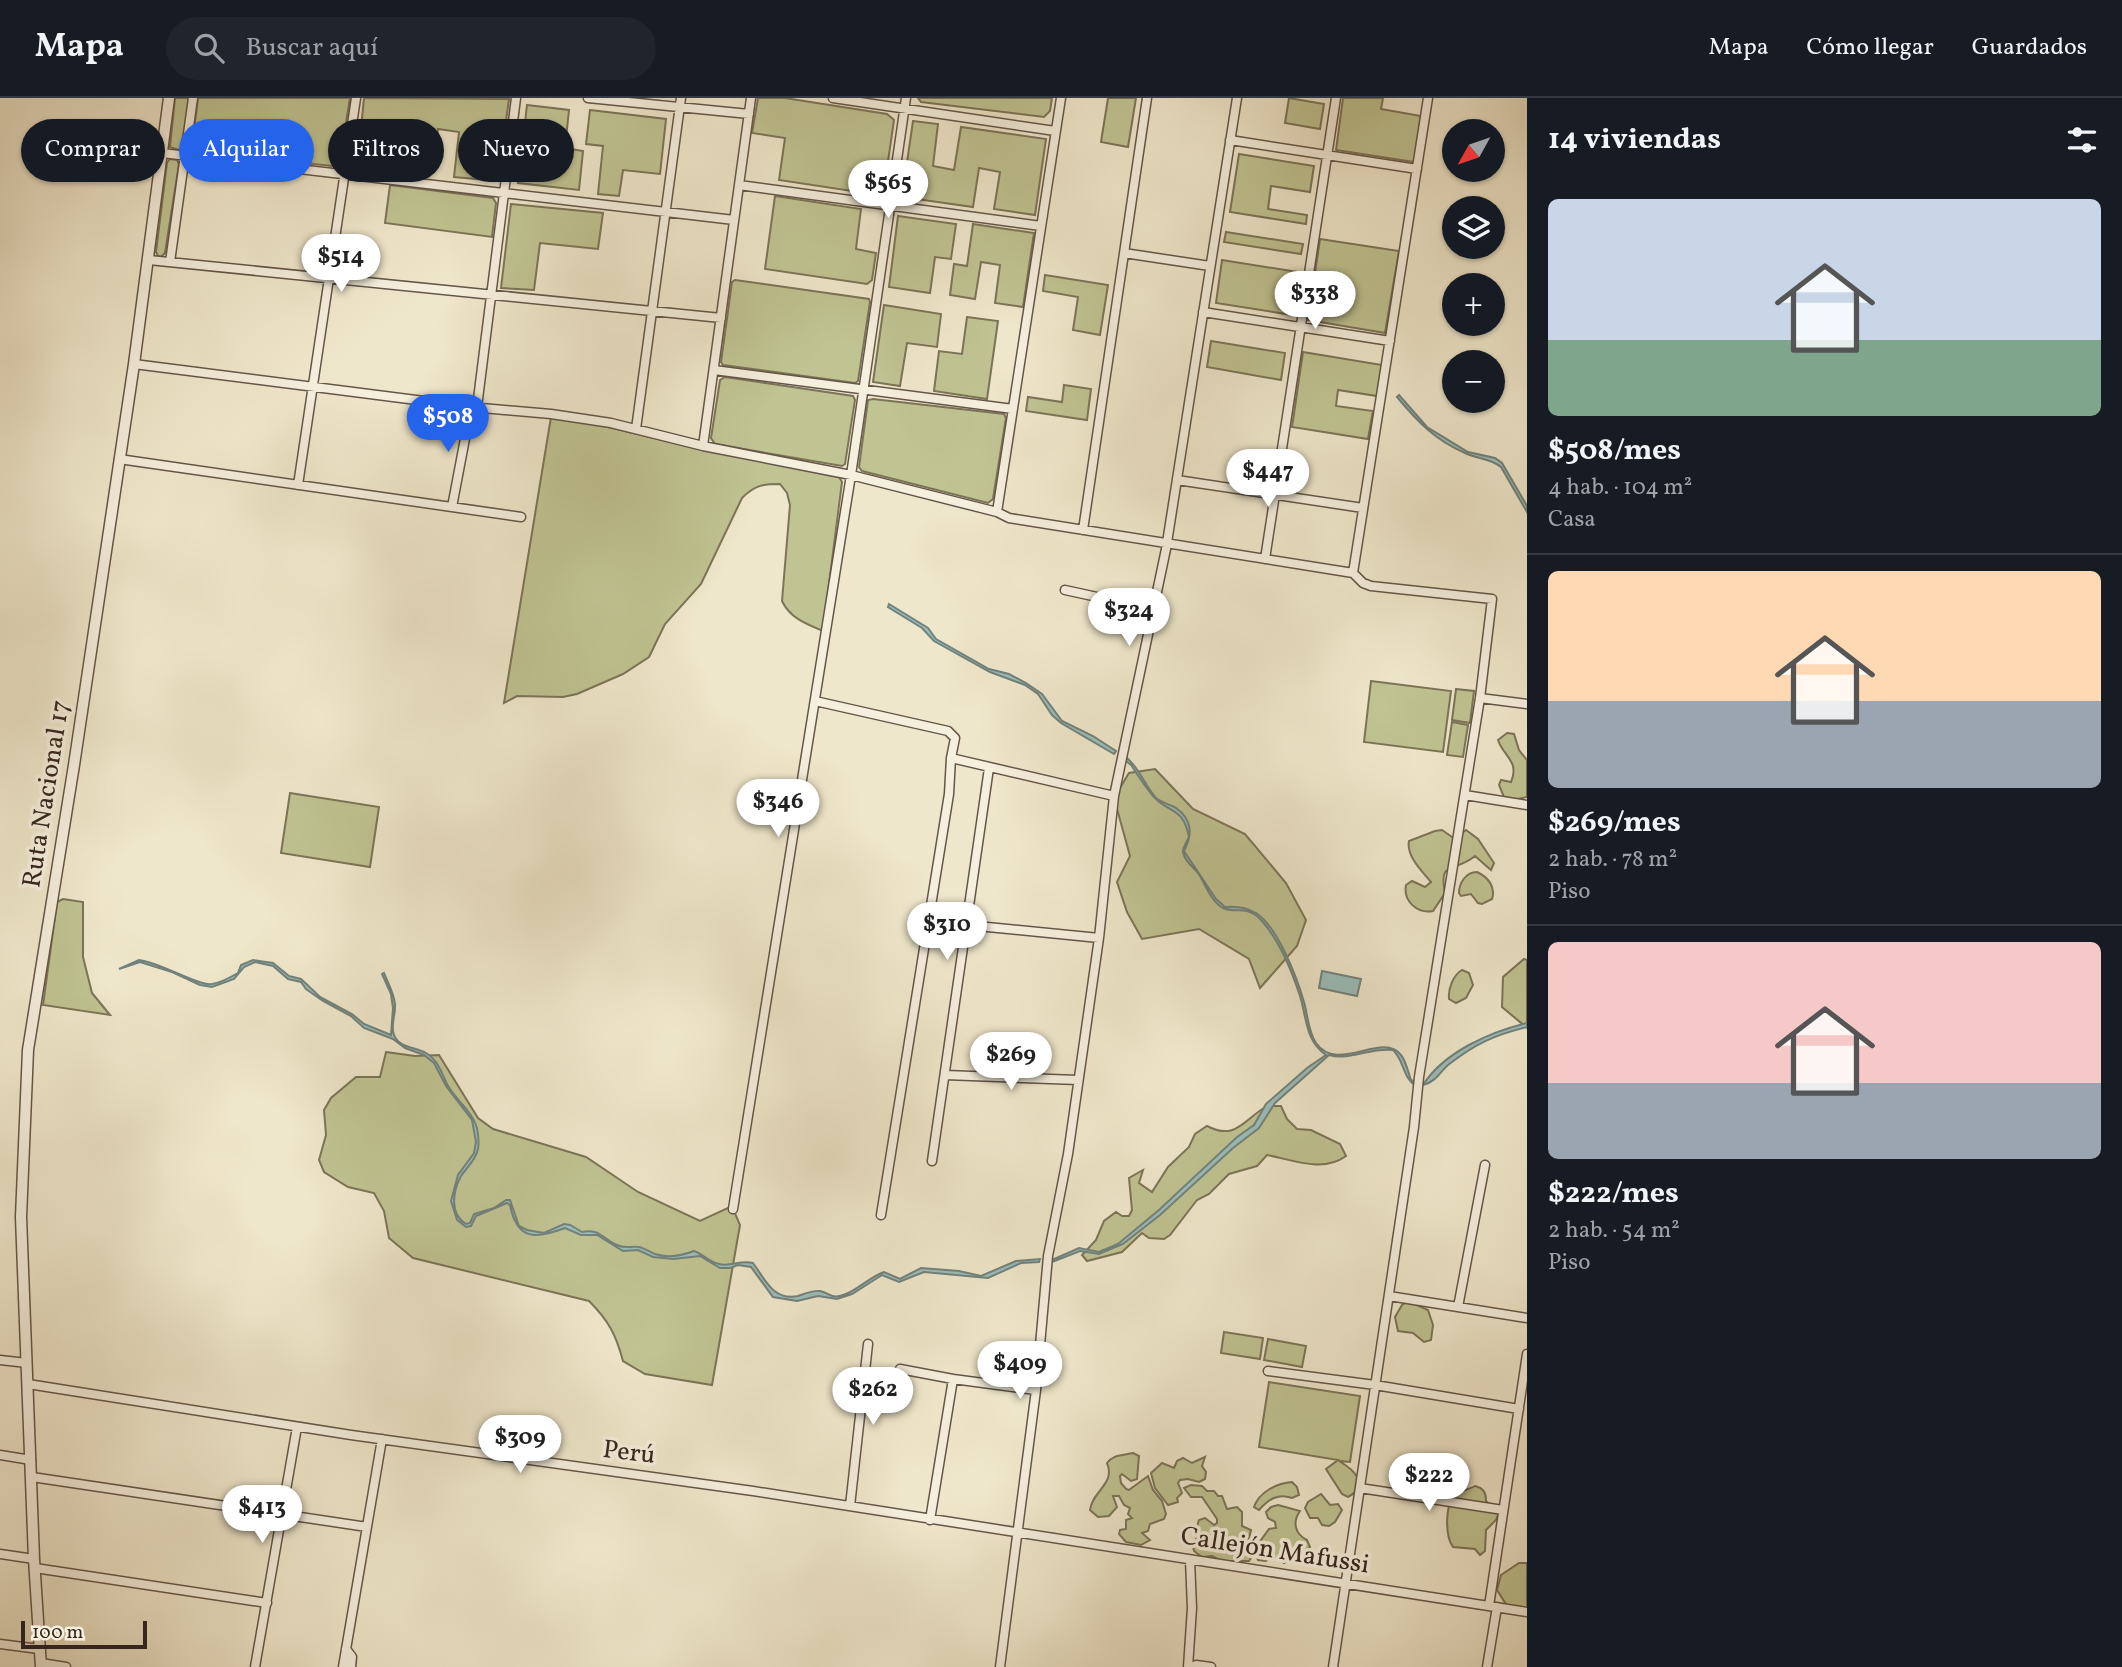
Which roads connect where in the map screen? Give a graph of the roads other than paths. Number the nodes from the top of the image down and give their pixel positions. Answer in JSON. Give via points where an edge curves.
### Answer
{"nodes":[{"id":1,"x":169,"y":98,"type":"edge"},
{"id":2,"x":193,"y":98,"type":"edge"},
{"id":3,"x":356,"y":98,"type":"edge"},
{"id":4,"x":516,"y":98,"type":"edge"},
{"id":5,"x":588,"y":98,"type":"edge"},
{"id":6,"x":681,"y":98,"type":"edge"},
{"id":7,"x":751,"y":98,"type":"edge"},
{"id":8,"x":833,"y":98,"type":"edge"},
{"id":9,"x":906,"y":98,"type":"edge"},
{"id":10,"x":1061,"y":98,"type":"edge"},
{"id":11,"x":1147,"y":98,"type":"edge"},
{"id":12,"x":1237,"y":98,"type":"edge"},
{"id":13,"x":1336,"y":98,"type":"edge"},
{"id":14,"x":1429,"y":98,"type":"edge"},
{"id":15,"x":679,"y":108,"type":"junction"},
{"id":16,"x":904,"y":109,"type":"junction"},
{"id":17,"x":749,"y":114,"type":"junction"},
{"id":18,"x":190,"y":119,"type":"edge"},
{"id":19,"x":353,"y":119,"type":"edge"},
{"id":20,"x":165,"y":129,"type":"edge"},
{"id":21,"x":1055,"y":131,"type":"junction"},
{"id":22,"x":1230,"y":140,"type":"junction"},
{"id":23,"x":1327,"y":155,"type":"junction"},
{"id":24,"x":1417,"y":169,"type":"junction"},
{"id":25,"x":158,"y":182,"type":"edge"},
{"id":26,"x":182,"y":182,"type":"edge"},
{"id":27,"x":344,"y":182,"type":"edge"},
{"id":28,"x":412,"y":182,"type":"edge"},
{"id":29,"x":739,"y":184,"type":"junction"},
{"id":30,"x":504,"y":193,"type":"junction"},
{"id":31,"x":890,"y":205,"type":"junction"},
{"id":32,"x":665,"y":212,"type":"junction"},
{"id":33,"x":734,"y":220,"type":"junction"},
{"id":34,"x":1041,"y":226,"type":"junction"},
{"id":35,"x":1124,"y":253,"type":"junction"},
{"id":36,"x":149,"y":260,"type":"junction"},
{"id":37,"x":170,"y":262,"type":"junction"},
{"id":38,"x":1210,"y":266,"type":"junction"},
{"id":39,"x":329,"y":278,"type":"junction"},
{"id":40,"x":491,"y":295,"type":"junction"},
{"id":41,"x":652,"y":311,"type":"junction"},
{"id":42,"x":1203,"y":312,"type":"junction"},
{"id":43,"x":721,"y":318,"type":"junction"},
{"id":44,"x":1301,"y":327,"type":"junction"},
{"id":45,"x":1390,"y":341,"type":"junction"},
{"id":46,"x":134,"y":363,"type":"junction"},
{"id":47,"x":714,"y":370,"type":"junction"},
{"id":48,"x":313,"y":388,"type":"junction"},
{"id":49,"x":863,"y":390,"type":"junction"},
{"id":50,"x":474,"y":407,"type":"junction"},
{"id":51,"x":1013,"y":410,"type":"junction"},
{"id":52,"x":636,"y":429,"type":"junction"},
{"id":53,"x":703,"y":446,"type":"junction"},
{"id":54,"x":119,"y":459,"type":"junction"},
{"id":55,"x":851,"y":475,"type":"junction"},
{"id":56,"x":1177,"y":480,"type":"junction"},
{"id":57,"x":298,"y":485,"type":"junction"},
{"id":58,"x":1275,"y":495,"type":"junction"},
{"id":59,"x":452,"y":507,"type":"junction"},
{"id":60,"x":1363,"y":508,"type":"junction"},
{"id":61,"x":997,"y":512,"type":"junction"},
{"id":62,"x":521,"y":517,"type":"dead end"},
{"id":63,"x":1083,"y":530,"type":"junction"},
{"id":64,"x":1167,"y":543,"type":"junction"},
{"id":65,"x":1265,"y":559,"type":"junction"},
{"id":66,"x":1353,"y":573,"type":"junction"},
{"id":67,"x":1065,"y":590,"type":"dead end"},
{"id":68,"x":1152,"y":609,"type":"junction"},
{"id":69,"x":1480,"y":698,"type":"junction"},
{"id":70,"x":815,"y":701,"type":"junction"},
{"id":71,"x":1527,"y":704,"type":"edge"},
{"id":72,"x":951,"y":758,"type":"junction"},
{"id":73,"x":989,"y":768,"type":"junction"},
{"id":74,"x":1465,"y":795,"type":"junction"},
{"id":75,"x":1114,"y":796,"type":"junction"},
{"id":76,"x":1527,"y":805,"type":"edge"},
{"id":77,"x":967,"y":925,"type":"junction"},
{"id":78,"x":1099,"y":938,"type":"junction"},
{"id":79,"x":945,"y":1075,"type":"junction"},
{"id":80,"x":1078,"y":1080,"type":"junction"},
{"id":81,"x":932,"y":1161,"type":"dead end"},
{"id":82,"x":1485,"y":1165,"type":"dead end"},
{"id":83,"x":733,"y":1209,"type":"dead end"},
{"id":84,"x":881,"y":1215,"type":"dead end"},
{"id":85,"x":1389,"y":1296,"type":"junction"},
{"id":86,"x":1458,"y":1307,"type":"junction"},
{"id":87,"x":1527,"y":1318,"type":"edge"},
{"id":88,"x":867,"y":1345,"type":"dead end"},
{"id":89,"x":1527,"y":1354,"type":"edge"},
{"id":90,"x":0,"y":1360,"type":"edge"},
{"id":91,"x":27,"y":1363,"type":"junction"},
{"id":92,"x":900,"y":1369,"type":"dead end"},
{"id":93,"x":1268,"y":1371,"type":"dead end"},
{"id":94,"x":953,"y":1378,"type":"junction"},
{"id":95,"x":28,"y":1384,"type":"junction"},
{"id":96,"x":1375,"y":1385,"type":"junction"},
{"id":97,"x":1036,"y":1390,"type":"junction"},
{"id":98,"x":1518,"y":1409,"type":"junction"},
{"id":99,"x":297,"y":1427,"type":"junction"},
{"id":100,"x":382,"y":1439,"type":"junction"},
{"id":101,"x":0,"y":1455,"type":"edge"},
{"id":102,"x":31,"y":1460,"type":"junction"},
{"id":103,"x":32,"y":1477,"type":"junction"},
{"id":104,"x":1360,"y":1488,"type":"junction"},
{"id":105,"x":850,"y":1506,"type":"junction"},
{"id":106,"x":1503,"y":1510,"type":"junction"},
{"id":107,"x":282,"y":1513,"type":"junction"},
{"id":108,"x":930,"y":1520,"type":"junction"},
{"id":109,"x":367,"y":1527,"type":"junction"},
{"id":110,"x":1017,"y":1533,"type":"junction"},
{"id":111,"x":0,"y":1553,"type":"edge"},
{"id":112,"x":1190,"y":1559,"type":"junction"},
{"id":113,"x":34,"y":1563,"type":"junction"},
{"id":114,"x":1345,"y":1583,"type":"junction"},
{"id":115,"x":267,"y":1603,"type":"junction"},
{"id":116,"x":1493,"y":1606,"type":"junction"},
{"id":117,"x":1527,"y":1612,"type":"edge"},
{"id":118,"x":0,"y":1644,"type":"edge"},
{"id":119,"x":346,"y":1648,"type":"junction"},
{"id":120,"x":39,"y":1649,"type":"junction"},
{"id":121,"x":41,"y":1665,"type":"edge"},
{"id":122,"x":66,"y":1667,"type":"edge"},
{"id":123,"x":255,"y":1667,"type":"edge"},
{"id":124,"x":343,"y":1667,"type":"edge"},
{"id":125,"x":351,"y":1667,"type":"edge"},
{"id":126,"x":1000,"y":1667,"type":"edge"},
{"id":127,"x":1190,"y":1667,"type":"edge"},
{"id":128,"x":1210,"y":1667,"type":"edge"},
{"id":129,"x":1333,"y":1667,"type":"edge"},
{"id":130,"x":1487,"y":1667,"type":"edge"}],
"edges":[{"from":1,"to":20,"type":"street","name":"Ruta Nacional 17"},
{"from":2,"to":18,"type":"street"},
{"from":3,"to":19,"type":"street"},
{"from":4,"to":30,"type":"street"},
{"from":5,"to":15,"type":"street"},
{"from":6,"to":15,"type":"street"},
{"from":7,"to":17,"type":"street"},
{"from":8,"to":16,"type":"street"},
{"from":9,"to":16,"type":"street"},
{"from":10,"to":21,"type":"street"},
{"from":11,"to":35,"type":"street"},
{"from":12,"to":22,"type":"street"},
{"from":13,"to":23,"type":"street"},
{"from":14,"to":24,"type":"street"},
{"from":15,"to":17,"type":"street"},
{"from":15,"to":32,"type":"street"},
{"from":16,"to":21,"type":"street"},
{"from":16,"to":31,"type":"street"},
{"from":17,"to":29,"type":"street"},
{"from":21,"to":34,"type":"street"},
{"from":22,"to":23,"type":"street"},
{"from":22,"to":38,"type":"street"},
{"from":23,"to":24,"type":"street"},
{"from":23,"to":44,"type":"street"},
{"from":24,"to":45,"type":"street"},
{"from":25,"to":36,"type":"street","name":"Ruta Nacional 17"},
{"from":26,"to":37,"type":"street"},
{"from":27,"to":39,"type":"street"},
{"from":28,"to":30,"type":"street"},
{"from":29,"to":31,"type":"street"},
{"from":29,"to":33,"type":"street"},
{"from":30,"to":32,"type":"street"},
{"from":30,"to":40,"type":"street"},
{"from":31,"to":34,"type":"street"},
{"from":31,"to":49,"type":"street"},
{"from":32,"to":33,"type":"street"},
{"from":32,"to":41,"type":"street"},
{"from":33,"to":43,"type":"street"},
{"from":34,"to":51,"type":"street"},
{"from":35,"to":38,"type":"street"},
{"from":35,"to":63,"type":"street"},
{"from":36,"to":37,"type":"street"},
{"from":36,"to":46,"type":"street","name":"Ruta Nacional 17"},
{"from":37,"to":39,"type":"street"},
{"from":38,"to":42,"type":"street"},
{"from":39,"to":40,"type":"street"},
{"from":39,"to":48,"type":"street"},
{"from":40,"to":41,"type":"street"},
{"from":40,"to":50,"type":"street"},
{"from":41,"to":43,"type":"street"},
{"from":41,"to":52,"type":"street"},
{"from":42,"to":44,"type":"street"},
{"from":42,"to":56,"type":"street"},
{"from":43,"to":47,"type":"street"},
{"from":44,"to":45,"type":"street"},
{"from":44,"to":58,"type":"street"},
{"from":45,"to":60,"type":"street"},
{"from":46,"to":48,"type":"street"},
{"from":46,"to":54,"type":"street","name":"Ruta Nacional 17"},
{"from":47,"to":49,"type":"street"},
{"from":47,"to":53,"type":"street"},
{"from":48,"to":50,"type":"street"},
{"from":48,"to":57,"type":"street"},
{"from":49,"to":51,"type":"street"},
{"from":49,"to":55,"type":"street"},
{"from":50,"to":52,"type":"street"},
{"from":50,"to":59,"type":"street"},
{"from":51,"to":61,"type":"street"},
{"from":52,"to":53,"type":"street"},
{"from":53,"to":55,"type":"street"},
{"from":54,"to":57,"type":"street"},
{"from":54,"to":91,"type":"street","name":"Ruta Nacional 17","via":[[28,1050],[21,1217]]},
{"from":55,"to":61,"type":"street"},
{"from":55,"to":70,"type":"street"},
{"from":56,"to":58,"type":"street"},
{"from":56,"to":64,"type":"street"},
{"from":57,"to":59,"type":"street"},
{"from":58,"to":60,"type":"street"},
{"from":58,"to":65,"type":"street"},
{"from":59,"to":62,"type":"street"},
{"from":60,"to":66,"type":"street"},
{"from":61,"to":63,"type":"street","via":[[1009,519]]},
{"from":63,"to":64,"type":"street"},
{"from":64,"to":65,"type":"street"},
{"from":64,"to":68,"type":"street"},
{"from":65,"to":66,"type":"street"},
{"from":66,"to":69,"type":"street","via":[[1371,586],[1492,599]]},
{"from":67,"to":68,"type":"street"},
{"from":68,"to":75,"type":"street"},
{"from":69,"to":71,"type":"street"},
{"from":69,"to":74,"type":"street"},
{"from":70,"to":72,"type":"street","via":[[948,730],[955,738]]},
{"from":70,"to":83,"type":"street"},
{"from":72,"to":73,"type":"street"},
{"from":72,"to":84,"type":"street"},
{"from":73,"to":75,"type":"street"},
{"from":73,"to":77,"type":"street"},
{"from":74,"to":76,"type":"street"},
{"from":74,"to":85,"type":"street"},
{"from":75,"to":78,"type":"street"},
{"from":77,"to":78,"type":"street"},
{"from":77,"to":79,"type":"street"},
{"from":78,"to":80,"type":"street"},
{"from":79,"to":80,"type":"street"},
{"from":79,"to":81,"type":"street"},
{"from":80,"to":97,"type":"street","via":[[1048,1256]]},
{"from":82,"to":86,"type":"street"},
{"from":85,"to":86,"type":"street"},
{"from":85,"to":96,"type":"street"},
{"from":86,"to":87,"type":"street"},
{"from":88,"to":105,"type":"street"},
{"from":89,"to":98,"type":"street"},
{"from":90,"to":91,"type":"street"},
{"from":91,"to":95,"type":"street","name":"Ruta Nacional 17"},
{"from":92,"to":94,"type":"street"},
{"from":93,"to":96,"type":"street"},
{"from":94,"to":97,"type":"street"},
{"from":94,"to":108,"type":"street"},
{"from":95,"to":99,"type":"street","name":"Perú"},
{"from":95,"to":102,"type":"street","name":"Ruta Nacional 17"},
{"from":96,"to":98,"type":"street"},
{"from":96,"to":104,"type":"street"},
{"from":97,"to":110,"type":"street"},
{"from":98,"to":106,"type":"street"},
{"from":99,"to":100,"type":"street","name":"Perú"},
{"from":99,"to":107,"type":"street"},
{"from":100,"to":105,"type":"street","name":"Perú"},
{"from":100,"to":109,"type":"street"},
{"from":101,"to":102,"type":"street"},
{"from":102,"to":103,"type":"street","name":"Ruta Nacional 17"},
{"from":103,"to":107,"type":"street"},
{"from":103,"to":113,"type":"street","name":"Ruta Nacional 17"},
{"from":104,"to":106,"type":"street"},
{"from":104,"to":114,"type":"street"},
{"from":105,"to":108,"type":"street","name":"Perú"},
{"from":106,"to":116,"type":"street"},
{"from":107,"to":109,"type":"street"},
{"from":107,"to":115,"type":"street"},
{"from":108,"to":110,"type":"street","name":"Perú"},
{"from":109,"to":119,"type":"street"},
{"from":110,"to":112,"type":"street","name":"Callejón Mafussi"},
{"from":110,"to":126,"type":"street"},
{"from":111,"to":113,"type":"street"},
{"from":112,"to":114,"type":"street","name":"Callejón Mafussi"},
{"from":112,"to":127,"type":"street"},
{"from":113,"to":115,"type":"street"},
{"from":113,"to":120,"type":"street","name":"Ruta Nacional 17"},
{"from":114,"to":116,"type":"street","name":"Callejón Mafussi"},
{"from":114,"to":129,"type":"street"},
{"from":115,"to":123,"type":"street"},
{"from":116,"to":117,"type":"street","name":"Callejón Mafussi"},
{"from":116,"to":130,"type":"street"},
{"from":118,"to":120,"type":"street"},
{"from":119,"to":124,"type":"street"},
{"from":119,"to":125,"type":"street","via":[[352,1657]]},
{"from":120,"to":121,"type":"street","name":"Ruta Nacional 17"},
{"from":121,"to":122,"type":"street"},
{"from":127,"to":128,"type":"street"}]}
